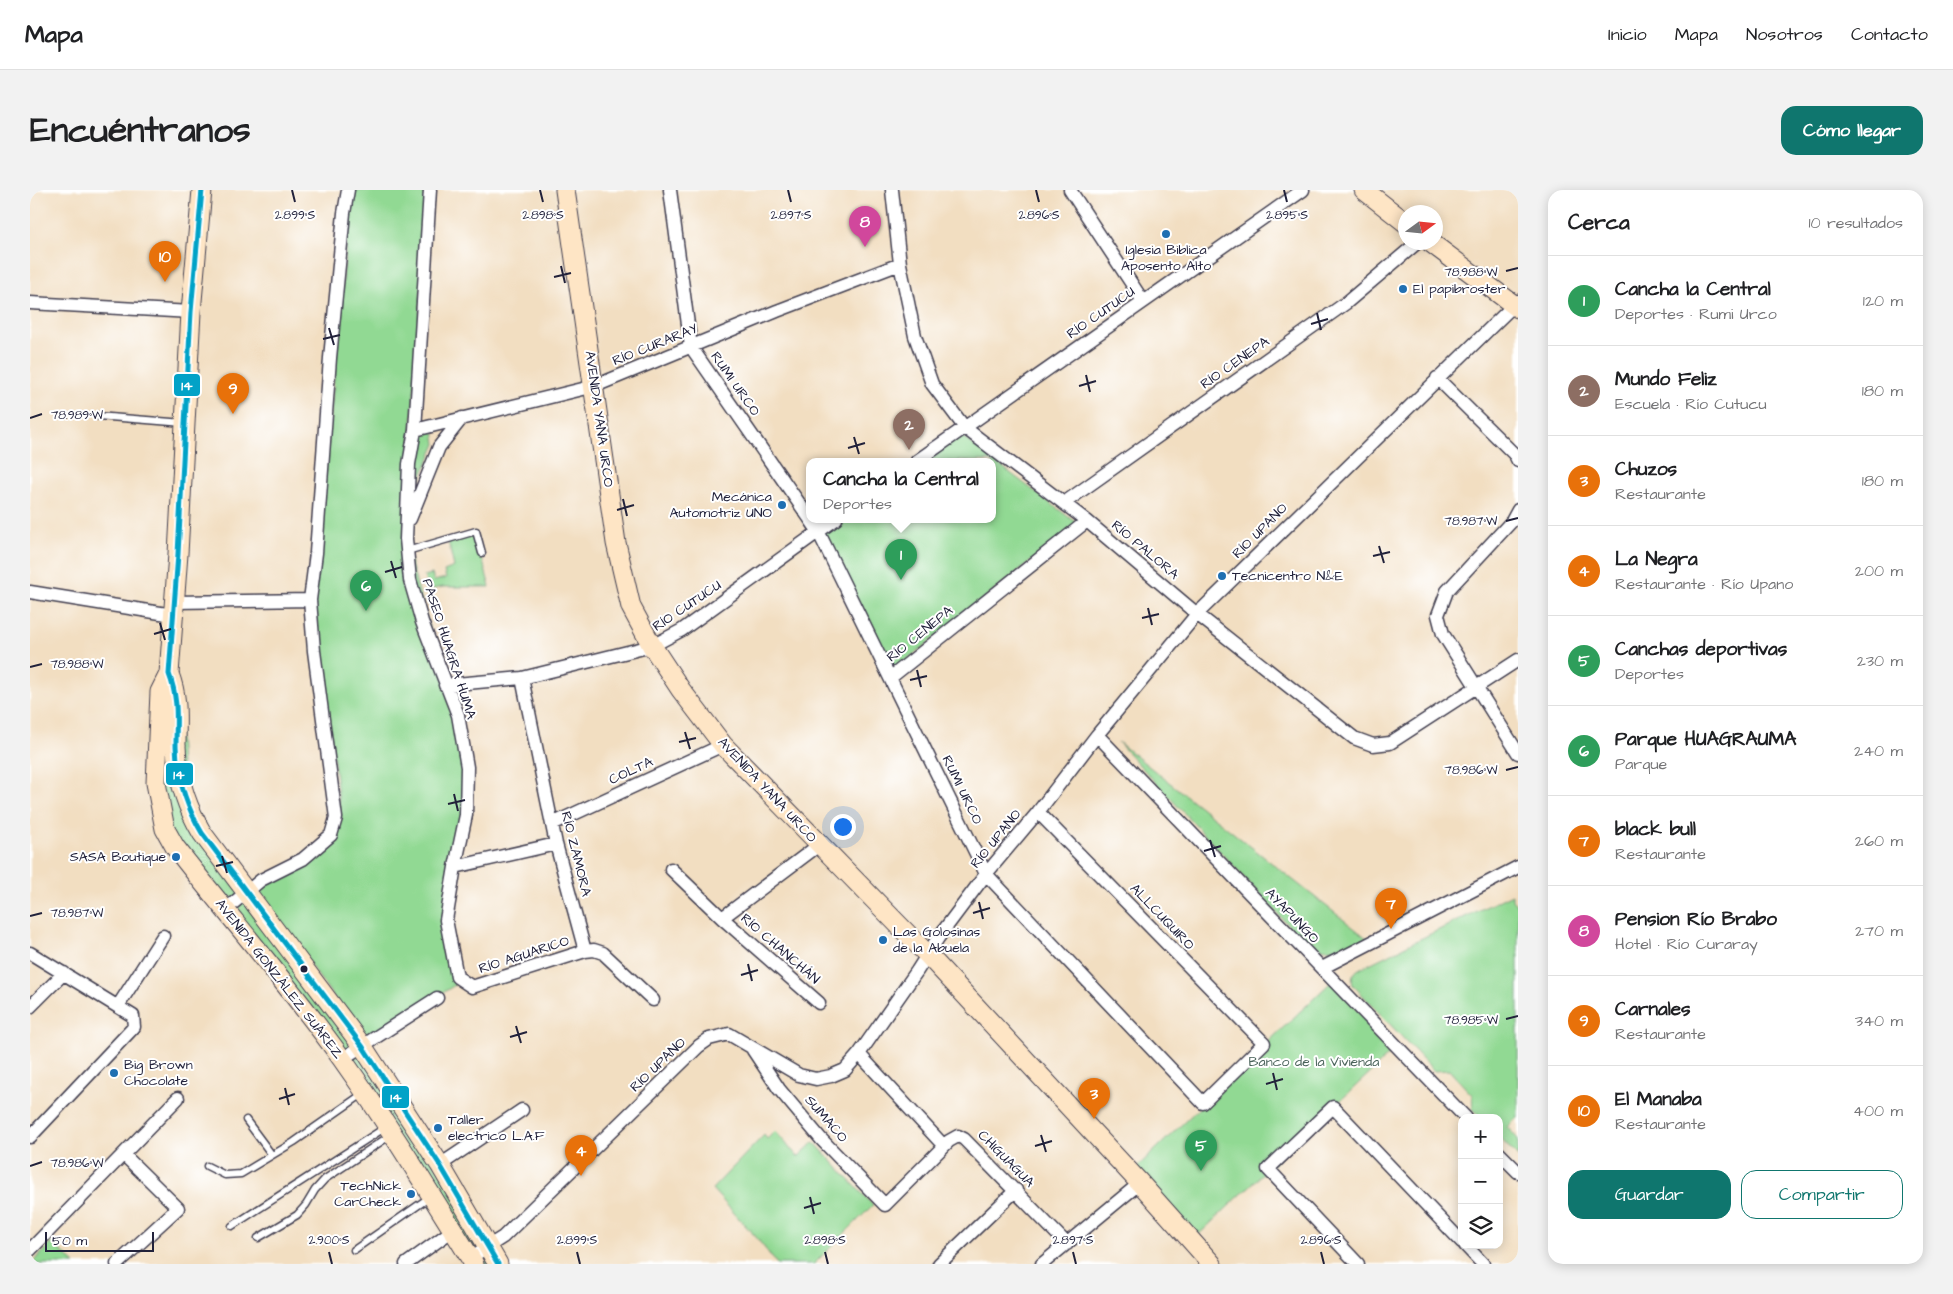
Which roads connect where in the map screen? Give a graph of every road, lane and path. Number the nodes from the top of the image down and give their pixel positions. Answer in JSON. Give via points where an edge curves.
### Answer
{"nodes":[{"id":1,"x":202,"y":190,"type":"edge"},
{"id":2,"x":348,"y":190,"type":"edge"},
{"id":3,"x":430,"y":190,"type":"edge"},
{"id":4,"x":565,"y":190,"type":"edge"},
{"id":5,"x":670,"y":190,"type":"edge"},
{"id":6,"x":892,"y":190,"type":"edge"},
{"id":7,"x":1070,"y":190,"type":"edge"},
{"id":8,"x":1303,"y":190,"type":"edge"},
{"id":9,"x":1364,"y":190,"type":"edge"},
{"id":10,"x":1398,"y":218,"type":"edge"},
{"id":11,"x":1409,"y":250,"type":"edge"},
{"id":12,"x":1441,"y":250,"type":"edge"},
{"id":13,"x":900,"y":264,"type":"junction"},
{"id":14,"x":1143,"y":301,"type":"junction"},
{"id":15,"x":30,"y":303,"type":"edge"},
{"id":16,"x":1517,"y":304,"type":"edge"},
{"id":17,"x":191,"y":312,"type":"junction"},
{"id":18,"x":691,"y":347,"type":"junction"},
{"id":19,"x":1438,"y":378,"type":"junction"},
{"id":20,"x":595,"y":386,"type":"junction"},
{"id":21,"x":97,"y":416,"type":"dead end"},
{"id":22,"x":462,"y":418,"type":"junction"},
{"id":23,"x":185,"y":423,"type":"junction"},
{"id":24,"x":965,"y":428,"type":"junction"},
{"id":25,"x":415,"y":430,"type":"junction"},
{"id":26,"x":921,"y":458,"type":"edge"},
{"id":27,"x":1518,"y":461,"type":"edge"},
{"id":28,"x":1064,"y":503,"type":"junction"},
{"id":29,"x":1518,"y":510,"type":"edge"},
{"id":30,"x":806,"y":513,"type":"edge"},
{"id":31,"x":1087,"y":521,"type":"junction"},
{"id":32,"x":813,"y":523,"type":"edge"},
{"id":33,"x":830,"y":523,"type":"edge"},
{"id":34,"x":406,"y":528,"type":"junction"},
{"id":35,"x":818,"y":531,"type":"junction"},
{"id":36,"x":407,"y":551,"type":"junction"},
{"id":37,"x":482,"y":553,"type":"dead end"},
{"id":38,"x":30,"y":592,"type":"edge"},
{"id":39,"x":310,"y":600,"type":"junction"},
{"id":40,"x":174,"y":609,"type":"junction"},
{"id":41,"x":1197,"y":614,"type":"junction"},
{"id":42,"x":652,"y":646,"type":"junction"},
{"id":43,"x":1518,"y":660,"type":"edge"},
{"id":44,"x":169,"y":674,"type":"junction"},
{"id":45,"x":522,"y":678,"type":"junction"},
{"id":46,"x":890,"y":678,"type":"junction"},
{"id":47,"x":445,"y":685,"type":"junction"},
{"id":48,"x":1476,"y":687,"type":"junction"},
{"id":49,"x":1097,"y":735,"type":"junction"},
{"id":50,"x":723,"y":745,"type":"junction"},
{"id":51,"x":1518,"y":753,"type":"edge"},
{"id":52,"x":1038,"y":812,"type":"junction"},
{"id":53,"x":552,"y":824,"type":"junction"},
{"id":54,"x":556,"y":844,"type":"junction"},
{"id":55,"x":819,"y":845,"type":"junction"},
{"id":56,"x":454,"y":867,"type":"junction"},
{"id":57,"x":1518,"y":867,"type":"edge"},
{"id":58,"x":671,"y":869,"type":"dead end"},
{"id":59,"x":986,"y":874,"type":"junction"},
{"id":60,"x":246,"y":891,"type":"junction"},
{"id":61,"x":225,"y":910,"type":"junction"},
{"id":62,"x":722,"y":918,"type":"junction"},
{"id":63,"x":163,"y":936,"type":"dead end"},
{"id":64,"x":585,"y":951,"type":"junction"},
{"id":65,"x":30,"y":953,"type":"edge"},
{"id":66,"x":927,"y":954,"type":"junction"},
{"id":67,"x":1322,"y":968,"type":"junction"},
{"id":68,"x":64,"y":973,"type":"junction"},
{"id":69,"x":472,"y":987,"type":"joint"},
{"id":70,"x":437,"y":998,"type":"dead end"},
{"id":71,"x":653,"y":1000,"type":"dead end"},
{"id":72,"x":818,"y":1003,"type":"dead end"},
{"id":73,"x":118,"y":1006,"type":"junction"},
{"id":74,"x":30,"y":1008,"type":"edge"},
{"id":75,"x":363,"y":1047,"type":"junction"},
{"id":76,"x":752,"y":1048,"type":"junction"},
{"id":77,"x":859,"y":1054,"type":"junction"},
{"id":78,"x":342,"y":1059,"type":"junction"},
{"id":79,"x":365,"y":1093,"type":"junction"},
{"id":80,"x":178,"y":1098,"type":"dead end"},
{"id":81,"x":1203,"y":1103,"type":"joint"},
{"id":82,"x":522,"y":1110,"type":"dead end"},
{"id":83,"x":1462,"y":1114,"type":"edge"},
{"id":84,"x":246,"y":1120,"type":"dead end"},
{"id":85,"x":390,"y":1130,"type":"junction"},
{"id":86,"x":30,"y":1137,"type":"edge"},
{"id":87,"x":944,"y":1146,"type":"junction"},
{"id":88,"x":124,"y":1155,"type":"junction"},
{"id":89,"x":272,"y":1156,"type":"junction"},
{"id":90,"x":1503,"y":1156,"type":"edge"},
{"id":91,"x":440,"y":1164,"type":"junction"},
{"id":92,"x":207,"y":1166,"type":"dead end"},
{"id":93,"x":1518,"y":1172,"type":"edge"},
{"id":94,"x":1140,"y":1183,"type":"junction"},
{"id":95,"x":1016,"y":1190,"type":"junction"},
{"id":96,"x":431,"y":1196,"type":"junction"},
{"id":97,"x":232,"y":1226,"type":"dead end"},
{"id":98,"x":453,"y":1230,"type":"junction"},
{"id":99,"x":258,"y":1238,"type":"dead end"},
{"id":100,"x":1458,"y":1238,"type":"edge"},
{"id":101,"x":1067,"y":1244,"type":"junction"},
{"id":102,"x":488,"y":1246,"type":"junction"},
{"id":103,"x":1469,"y":1249,"type":"edge"},
{"id":104,"x":30,"y":1250,"type":"edge"},
{"id":105,"x":354,"y":1250,"type":"dead end"},
{"id":106,"x":472,"y":1261,"type":"edge"},
{"id":107,"x":117,"y":1264,"type":"edge"},
{"id":108,"x":406,"y":1264,"type":"edge"},
{"id":109,"x":498,"y":1264,"type":"edge"},
{"id":110,"x":940,"y":1264,"type":"edge"},
{"id":111,"x":1042,"y":1264,"type":"edge"},
{"id":112,"x":1211,"y":1264,"type":"edge"},
{"id":113,"x":1358,"y":1264,"type":"edge"},
{"id":114,"x":1483,"y":1264,"type":"edge"}],
"edges":[{"from":1,"to":17,"type":"main road","name":"AVENIDA GONZÁLEZ SUÁREZ"},
{"from":2,"to":39,"type":"street"},
{"from":3,"to":25,"type":"street","name":"PASEO HUAGRA HUMA"},
{"from":4,"to":20,"type":"main road","name":"AVENIDA YANA URCO"},
{"from":5,"to":18,"type":"street","name":"RUMI URCO"},
{"from":6,"to":13,"type":"street","name":"RÍO PALORA"},
{"from":7,"to":14,"type":"street"},
{"from":8,"to":14,"type":"street","name":"RÍO CUTUCU"},
{"from":9,"to":10,"type":"main road"},
{"from":11,"to":28,"type":"street","name":"RÍO CENEPA","via":[[1346,303]]},
{"from":12,"to":16,"type":"main road"},
{"from":13,"to":18,"type":"street","name":"RÍO CURARAY"},
{"from":13,"to":24,"type":"street","name":"RÍO PALORA","via":[[915,336],[932,384]]},
{"from":14,"to":24,"type":"street","name":"RÍO CUTUCU"},
{"from":15,"to":17,"type":"street"},
{"from":16,"to":19,"type":"street","name":"RÍO UPANO"},
{"from":17,"to":23,"type":"main road","name":"AVENIDA GONZÁLEZ SUÁREZ"},
{"from":18,"to":20,"type":"street","name":"RÍO CURARAY"},
{"from":18,"to":30,"type":"street","name":"RUMI URCO"},
{"from":19,"to":27,"type":"street"},
{"from":19,"to":41,"type":"street","name":"RÍO UPANO"},
{"from":20,"to":22,"type":"street","name":"RÍO CURARAY"},
{"from":20,"to":42,"type":"main road","name":"AVENIDA YANA URCO","via":[[616,543],[631,607]]},
{"from":21,"to":23,"type":"lane"},
{"from":22,"to":25,"type":"street","name":"RÍO CURARAY"},
{"from":22,"to":34,"type":"street","via":[[439,448]]},
{"from":23,"to":40,"type":"main road","name":"AVENIDA GONZÁLEZ SUÁREZ"},
{"from":24,"to":26,"type":"street","name":"RÍO CUTUCU"},
{"from":24,"to":28,"type":"street","name":"RÍO PALORA"},
{"from":25,"to":34,"type":"street","name":"PASEO HUAGRA HUMA","via":[[409,464]]},
{"from":28,"to":31,"type":"street","name":"RÍO PALORA"},
{"from":29,"to":48,"type":"street","via":[[1512,521],[1447,591],[1438,616],[1443,634]]},
{"from":31,"to":41,"type":"street","name":"RÍO PALORA"},
{"from":31,"to":46,"type":"street","name":"RÍO CENEPA"},
{"from":32,"to":35,"type":"street","name":"RUMI URCO"},
{"from":33,"to":35,"type":"street","name":"RÍO CUTUCU"},
{"from":34,"to":36,"type":"street","name":"PASEO HUAGRA HUMA"},
{"from":35,"to":42,"type":"street","name":"RÍO CUTUCU","via":[[682,630]]},
{"from":35,"to":46,"type":"street","name":"RUMI URCO"},
{"from":36,"to":37,"type":"lane","via":[[476,531]]},
{"from":36,"to":47,"type":"street","name":"PASEO HUAGRA HUMA","via":[[410,580]]},
{"from":38,"to":40,"type":"street"},
{"from":39,"to":40,"type":"street"},
{"from":39,"to":60,"type":"street","via":[[336,818],[331,835],[303,859]]},
{"from":40,"to":44,"type":"main road","name":"AVENIDA GONZÁLEZ SUÁREZ"},
{"from":41,"to":48,"type":"street","name":"RÍO PALORA","via":[[1354,738],[1373,745],[1390,743]]},
{"from":41,"to":49,"type":"street","name":"RÍO UPANO"},
{"from":42,"to":45,"type":"street","name":"RÍO CUTUCU"},
{"from":42,"to":50,"type":"main road","name":"AVENIDA YANA URCO"},
{"from":43,"to":48,"type":"street","name":"RÍO PALORA"},
{"from":44,"to":60,"type":"main road","name":"AVENIDA GONZÁLEZ SUÁREZ","via":[[176,691],[178,773],[191,815]]},
{"from":44,"to":61,"type":"main road","name":"AVENIDA GONZÁLEZ SUÁREZ","via":[[160,692],[156,783],[159,806],[165,829],[175,847]]},
{"from":45,"to":47,"type":"street","name":"RÍO CUTUCU"},
{"from":45,"to":53,"type":"street","name":"RÍO ZAMORA"},
{"from":46,"to":59,"type":"street","name":"RUMI URCO"},
{"from":47,"to":56,"type":"street","name":"PASEO HUAGRA HUMA","via":[[458,715],[467,767],[466,815]]},
{"from":48,"to":51,"type":"street"},
{"from":49,"to":52,"type":"street","name":"RÍO UPANO"},
{"from":49,"to":67,"type":"street","name":"AYAPUNGO"},
{"from":50,"to":53,"type":"street","name":"COLTA"},
{"from":50,"to":55,"type":"main road","name":"AVENIDA YANA URCO"},
{"from":52,"to":59,"type":"street","name":"RÍO UPANO"},
{"from":52,"to":81,"type":"street","name":"ALLCUQUIRO","via":[[1264,1043]]},
{"from":53,"to":54,"type":"street","name":"RÍO ZAMORA"},
{"from":54,"to":56,"type":"street"},
{"from":54,"to":64,"type":"street","name":"RÍO ZAMORA"},
{"from":55,"to":62,"type":"street","name":"RÍO CHANCHÁN"},
{"from":55,"to":66,"type":"main road","name":"AVENIDA YANA URCO"},
{"from":56,"to":69,"type":"street","name":"PASEO HUAGRA HUMA","via":[[446,920],[457,977]]},
{"from":57,"to":67,"type":"street"},
{"from":58,"to":62,"type":"street","name":"RÍO CHANCHÁN"},
{"from":59,"to":66,"type":"street","name":"RÍO UPANO"},
{"from":59,"to":81,"type":"street","name":"RUMI URCO"},
{"from":60,"to":61,"type":"street"},
{"from":60,"to":75,"type":"main road","name":"AVENIDA GONZÁLEZ SUÁREZ"},
{"from":61,"to":78,"type":"main road","name":"AVENIDA GONZÁLEZ SUÁREZ"},
{"from":62,"to":72,"type":"street","name":"RÍO CHANCHÁN"},
{"from":63,"to":73,"type":"street"},
{"from":64,"to":69,"type":"street","name":"RÍO AGUARICO"},
{"from":64,"to":71,"type":"street","via":[[603,953]]},
{"from":65,"to":68,"type":"street"},
{"from":66,"to":77,"type":"street","name":"RÍO UPANO"},
{"from":66,"to":94,"type":"main road","name":"AVENIDA YANA URCO"},
{"from":67,"to":83,"type":"street","name":"AYAPUNGO"},
{"from":68,"to":73,"type":"street"},
{"from":68,"to":74,"type":"street"},
{"from":70,"to":75,"type":"street"},
{"from":73,"to":86,"type":"street","via":[[133,1016],[134,1027]]},
{"from":75,"to":78,"type":"street"},
{"from":75,"to":91,"type":"main road","name":"AVENIDA GONZÁLEZ SUÁREZ"},
{"from":76,"to":77,"type":"street","name":"RÍO UPANO","via":[[799,1075],[816,1079],[846,1070]]},
{"from":76,"to":87,"type":"street","name":"SUMACO","via":[[809,1124],[885,1205]]},
{"from":76,"to":102,"type":"street","name":"RÍO UPANO","via":[[729,1034],[709,1039],[699,1046],[503,1236]]},
{"from":77,"to":87,"type":"street"},
{"from":78,"to":79,"type":"main road","name":"AVENIDA GONZÁLEZ SUÁREZ"},
{"from":79,"to":85,"type":"main road","name":"AVENIDA GONZÁLEZ SUÁREZ"},
{"from":79,"to":89,"type":"lane"},
{"from":80,"to":88,"type":"street"},
{"from":82,"to":91,"type":"street"},
{"from":84,"to":89,"type":"lane"},
{"from":85,"to":96,"type":"main road","name":"AVENIDA GONZÁLEZ SUÁREZ"},
{"from":85,"to":97,"type":"lane"},
{"from":85,"to":99,"type":"lane","via":[[325,1179],[297,1215]]},
{"from":87,"to":95,"type":"street","name":"CHIGUAGUA","via":[[953,1138],[964,1138]]},
{"from":88,"to":104,"type":"street"},
{"from":88,"to":107,"type":"street","via":[[178,1208]]},
{"from":89,"to":92,"type":"lane","via":[[241,1174],[225,1175]]},
{"from":90,"to":93,"type":"street"},
{"from":91,"to":102,"type":"main road","name":"AVENIDA GONZÁLEZ SUÁREZ"},
{"from":94,"to":101,"type":"street"},
{"from":94,"to":112,"type":"main road","name":"AVENIDA YANA URCO"},
{"from":95,"to":101,"type":"street","name":"CHIGUAGUA"},
{"from":95,"to":110,"type":"street"},
{"from":96,"to":98,"type":"main road","name":"AVENIDA GONZÁLEZ SUÁREZ"},
{"from":96,"to":105,"type":"lane"},
{"from":98,"to":106,"type":"main road","name":"AVENIDA GONZÁLEZ SUÁREZ"},
{"from":98,"to":108,"type":"street"},
{"from":100,"to":113,"type":"street","via":[[1333,1107],[1268,1169]]},
{"from":101,"to":111,"type":"street"},
{"from":102,"to":106,"type":"street","name":"RÍO UPANO"},
{"from":102,"to":109,"type":"main road","name":"AVENIDA GONZÁLEZ SUÁREZ"},
{"from":103,"to":114,"type":"street"}]}
